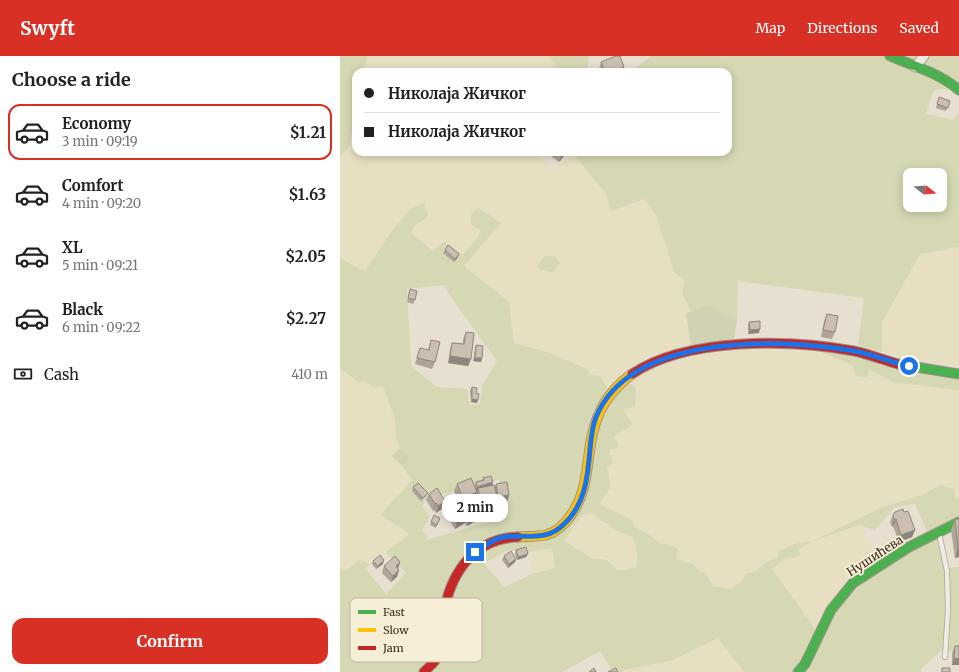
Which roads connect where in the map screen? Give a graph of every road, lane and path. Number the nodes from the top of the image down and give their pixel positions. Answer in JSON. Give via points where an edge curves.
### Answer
{"nodes":[{"id":1,"x":890,"y":56,"type":"edge"},
{"id":2,"x":924,"y":56,"type":"edge"},
{"id":3,"x":915,"y":67,"type":"junction"},
{"id":4,"x":959,"y":90,"type":"edge"},
{"id":5,"x":959,"y":374,"type":"edge"},
{"id":6,"x":959,"y":522,"type":"edge"},
{"id":7,"x":939,"y":532,"type":"junction"},
{"id":8,"x":448,"y":598,"type":"edge"},
{"id":9,"x":945,"y":657,"type":"dead end"},
{"id":10,"x":435,"y":662,"type":"edge"},
{"id":11,"x":424,"y":672,"type":"edge"},
{"id":12,"x":798,"y":672,"type":"edge"}],
"edges":[{"from":1,"to":3,"type":"street"},
{"from":2,"to":3,"type":"street"},
{"from":3,"to":4,"type":"street","via":[[954,85]]},
{"from":5,"to":8,"type":"street","via":[[899,364],[856,351],[788,344],[716,347],[673,356],[642,367],[616,388],[597,416],[582,496],[574,513],[564,525],[551,534],[504,538],[483,546],[462,567]]},
{"from":6,"to":7,"type":"street","name":"Нушићева"},
{"from":7,"to":9,"type":"lane","via":[[947,571]]},
{"from":7,"to":12,"type":"street","name":"Нушићева","via":[[853,583],[831,610],[805,664]]},
{"from":10,"to":11,"type":"street"}]}
